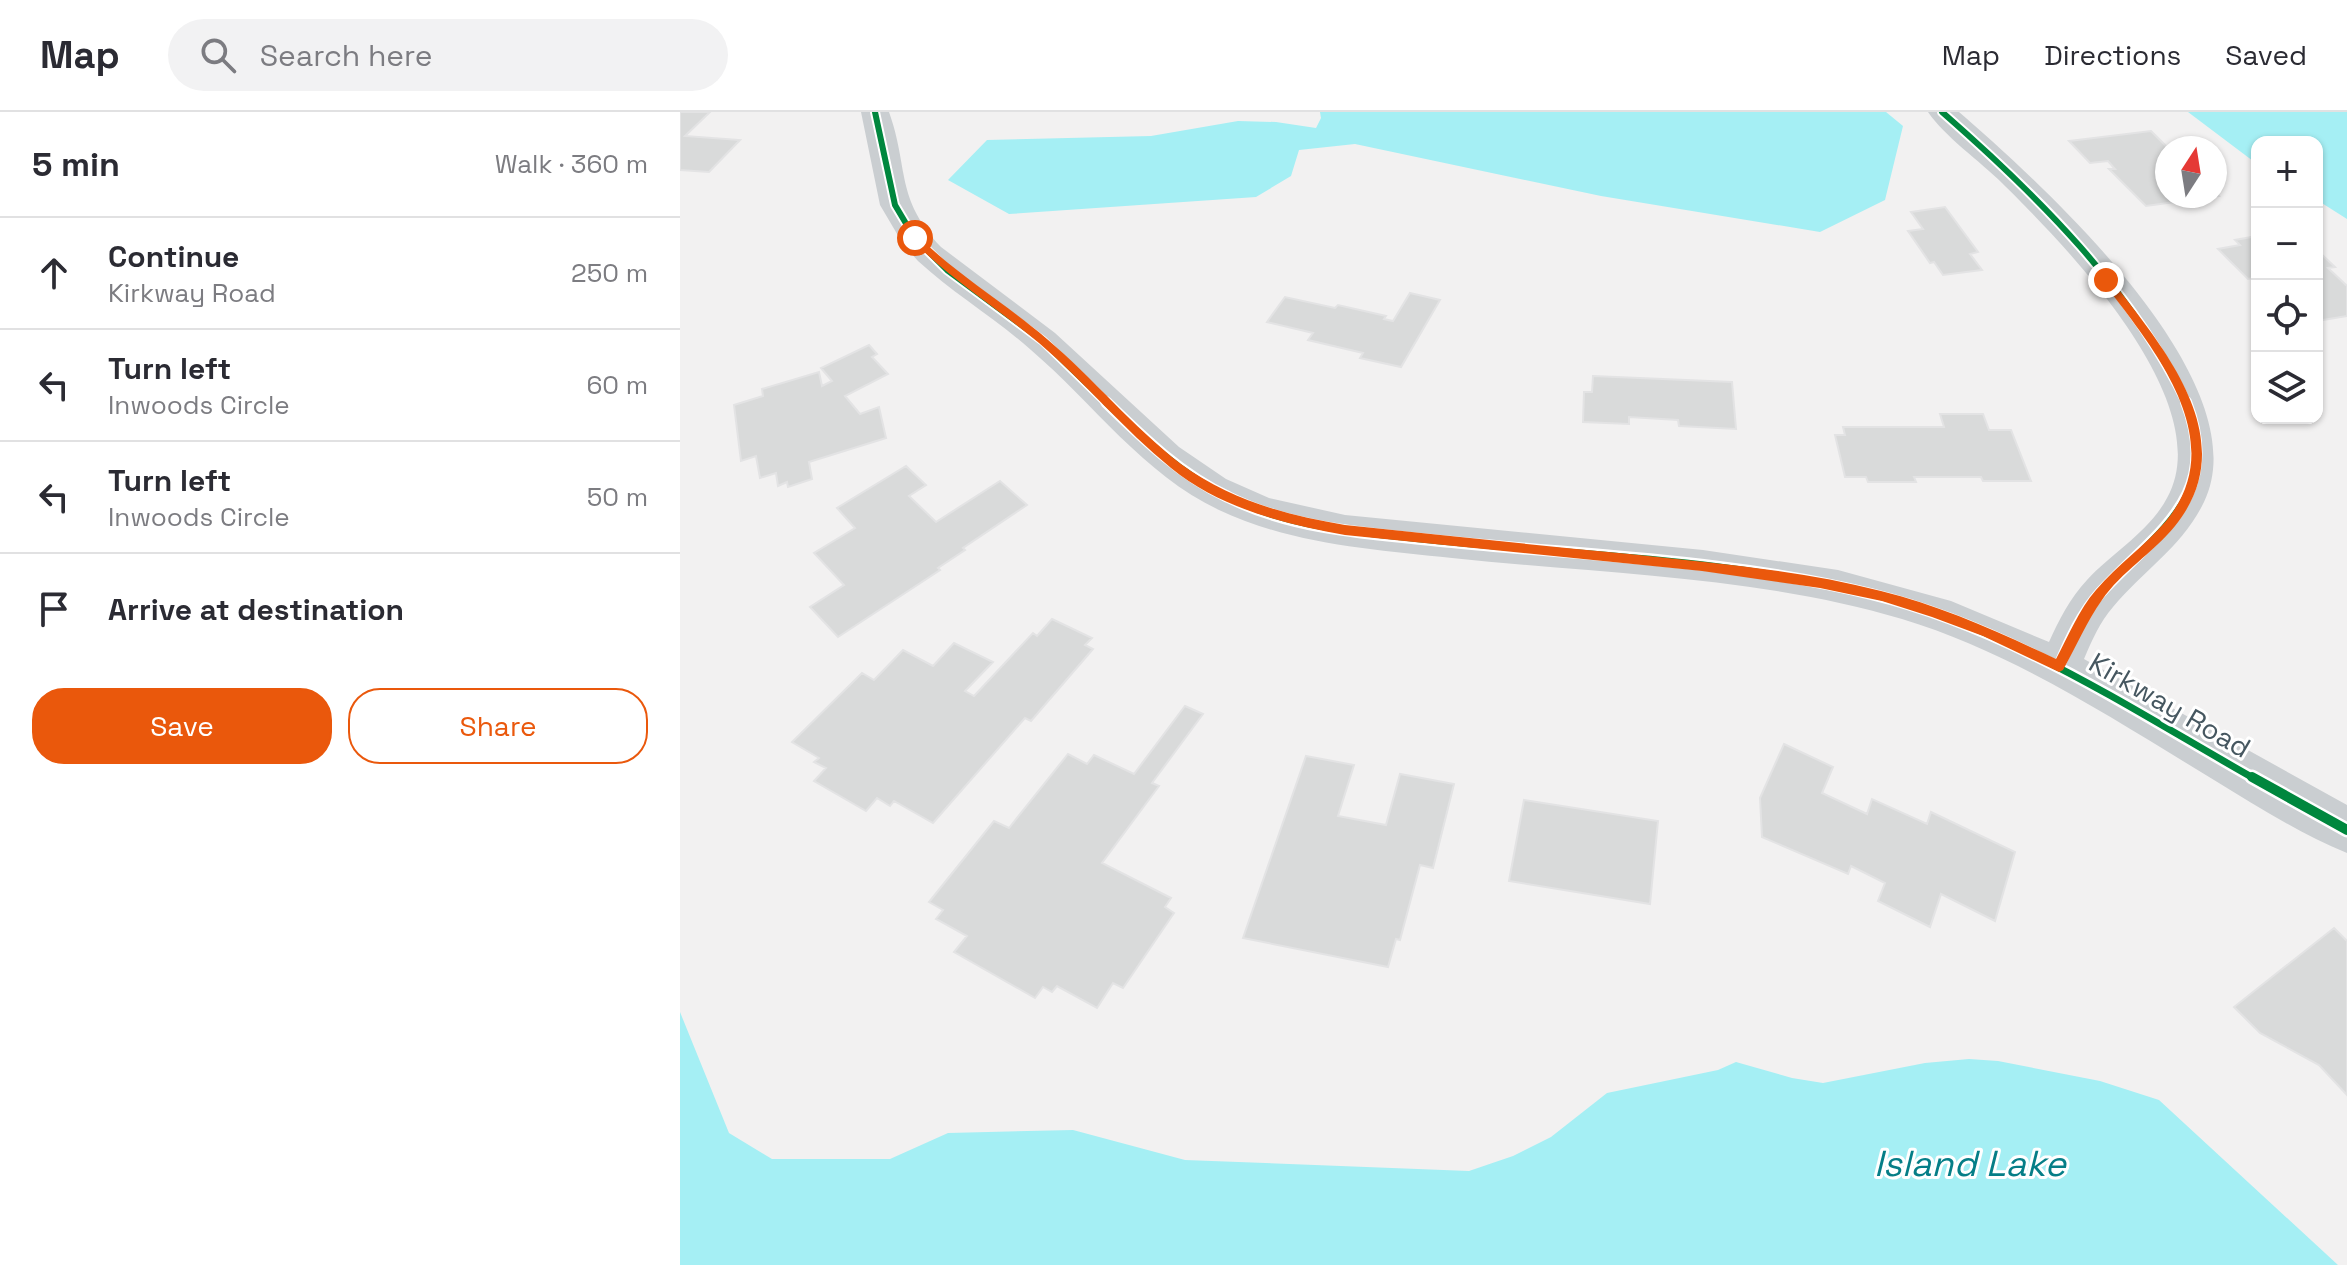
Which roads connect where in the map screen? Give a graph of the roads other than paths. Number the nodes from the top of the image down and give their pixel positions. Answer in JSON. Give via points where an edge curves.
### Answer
{"nodes":[{"id":1,"x":1942,"y":112,"type":"edge"},
{"id":2,"x":887,"y":122,"type":"edge"},
{"id":3,"x":2059,"y":666,"type":"junction"},
{"id":4,"x":2347,"y":830,"type":"edge"}],
"edges":[{"from":1,"to":3,"type":"street","via":[[2027,189],[2131,310],[2169,363],[2195,431],[2194,476],[2181,508],[2098,596]]},
{"from":2,"to":3,"type":"street","name":"Kirkway Road","via":[[892,196],[915,238],[1042,341],[1176,466],[1214,491],[1294,521],[1345,530],[1820,583],[1934,612]]},
{"from":3,"to":4,"type":"street","name":"Kirkway Road"}]}
